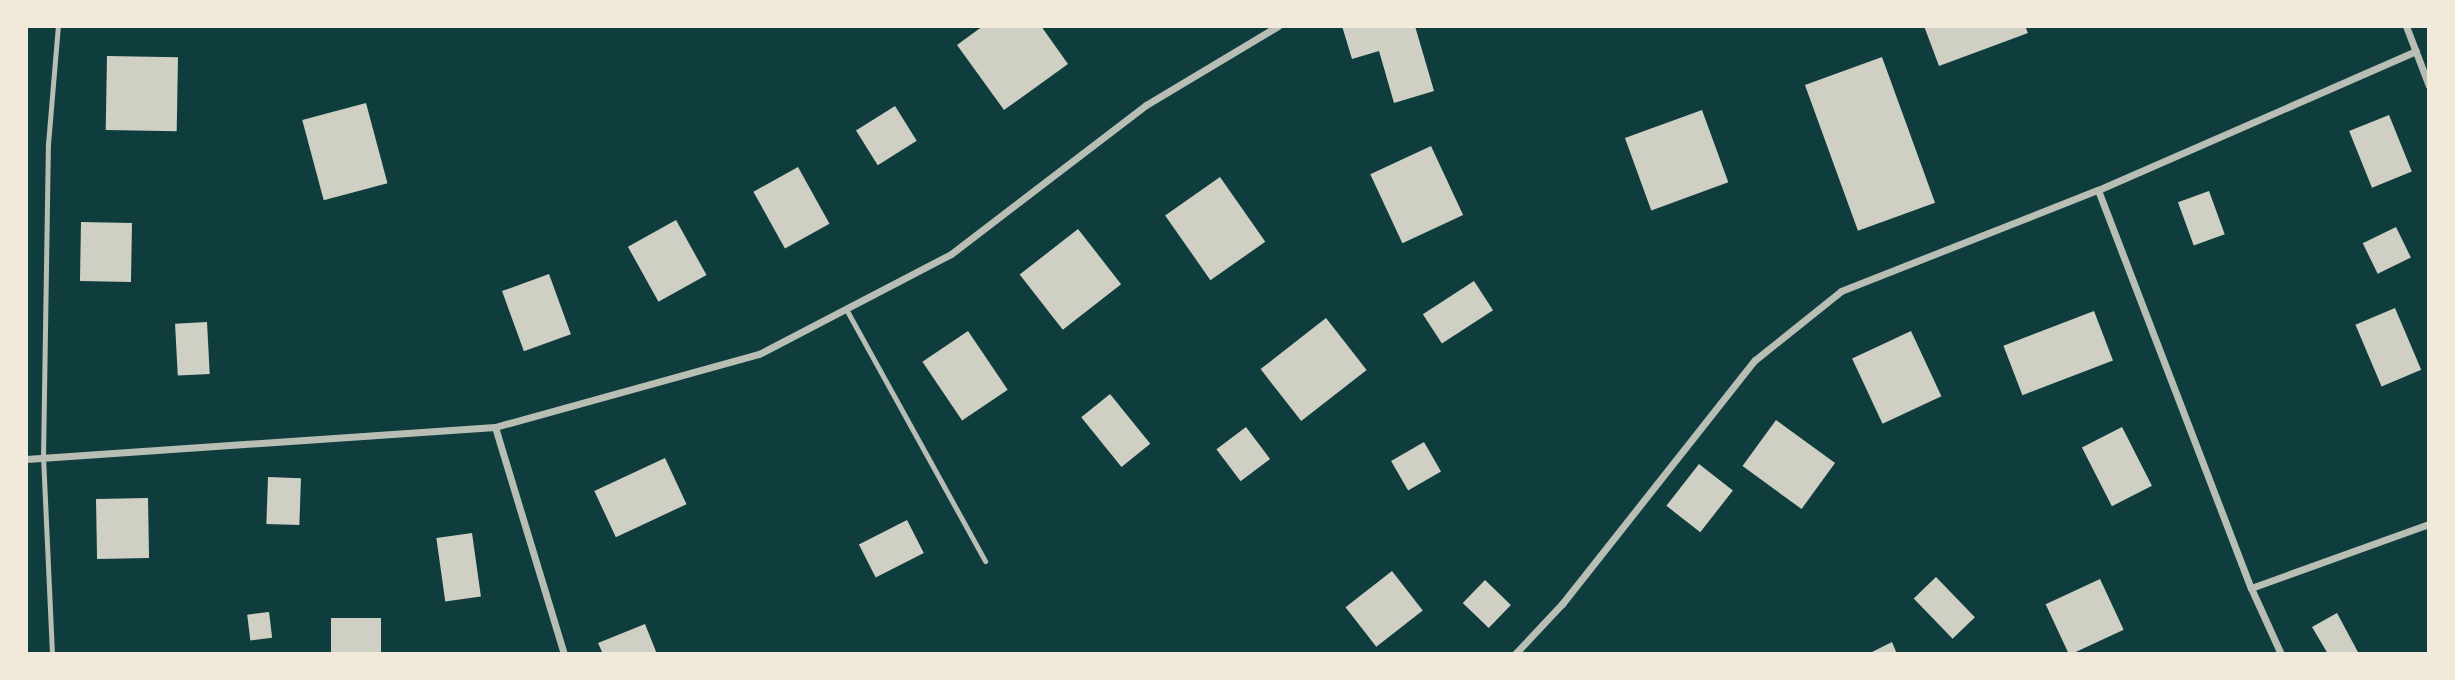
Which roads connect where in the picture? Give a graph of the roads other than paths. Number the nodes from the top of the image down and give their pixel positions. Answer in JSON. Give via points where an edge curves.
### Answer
{"nodes":[{"id":1,"x":58,"y":26,"type":"edge"},
{"id":2,"x":1278,"y":26,"type":"edge"},
{"id":3,"x":2406,"y":26,"type":"edge"},
{"id":4,"x":2416,"y":51,"type":"junction"},
{"id":5,"x":2429,"y":86,"type":"edge"},
{"id":6,"x":2098,"y":190,"type":"junction"},
{"id":7,"x":846,"y":309,"type":"junction"},
{"id":8,"x":495,"y":427,"type":"junction"},
{"id":9,"x":43,"y":458,"type":"junction"},
{"id":10,"x":26,"y":459,"type":"edge"},
{"id":11,"x":2429,"y":524,"type":"edge"},
{"id":12,"x":985,"y":561,"type":"dead end"},
{"id":13,"x":2251,"y":588,"type":"junction"},
{"id":14,"x":52,"y":654,"type":"edge"},
{"id":15,"x":564,"y":654,"type":"edge"},
{"id":16,"x":1515,"y":654,"type":"edge"},
{"id":17,"x":2281,"y":654,"type":"edge"}],
"edges":[{"from":1,"to":9,"type":"lane","via":[[48,144]]},
{"from":2,"to":7,"type":"street","via":[[1146,105],[951,254]]},
{"from":3,"to":4,"type":"street"},
{"from":4,"to":5,"type":"street"},
{"from":4,"to":6,"type":"street"},
{"from":6,"to":13,"type":"street"},
{"from":6,"to":16,"type":"street","via":[[1841,291],[1755,360],[1562,604]]},
{"from":7,"to":8,"type":"street","via":[[760,354]]},
{"from":7,"to":12,"type":"lane"},
{"from":8,"to":9,"type":"street"},
{"from":8,"to":15,"type":"street"},
{"from":9,"to":10,"type":"street"},
{"from":9,"to":14,"type":"lane"},
{"from":11,"to":13,"type":"street"},
{"from":13,"to":17,"type":"street"}]}
